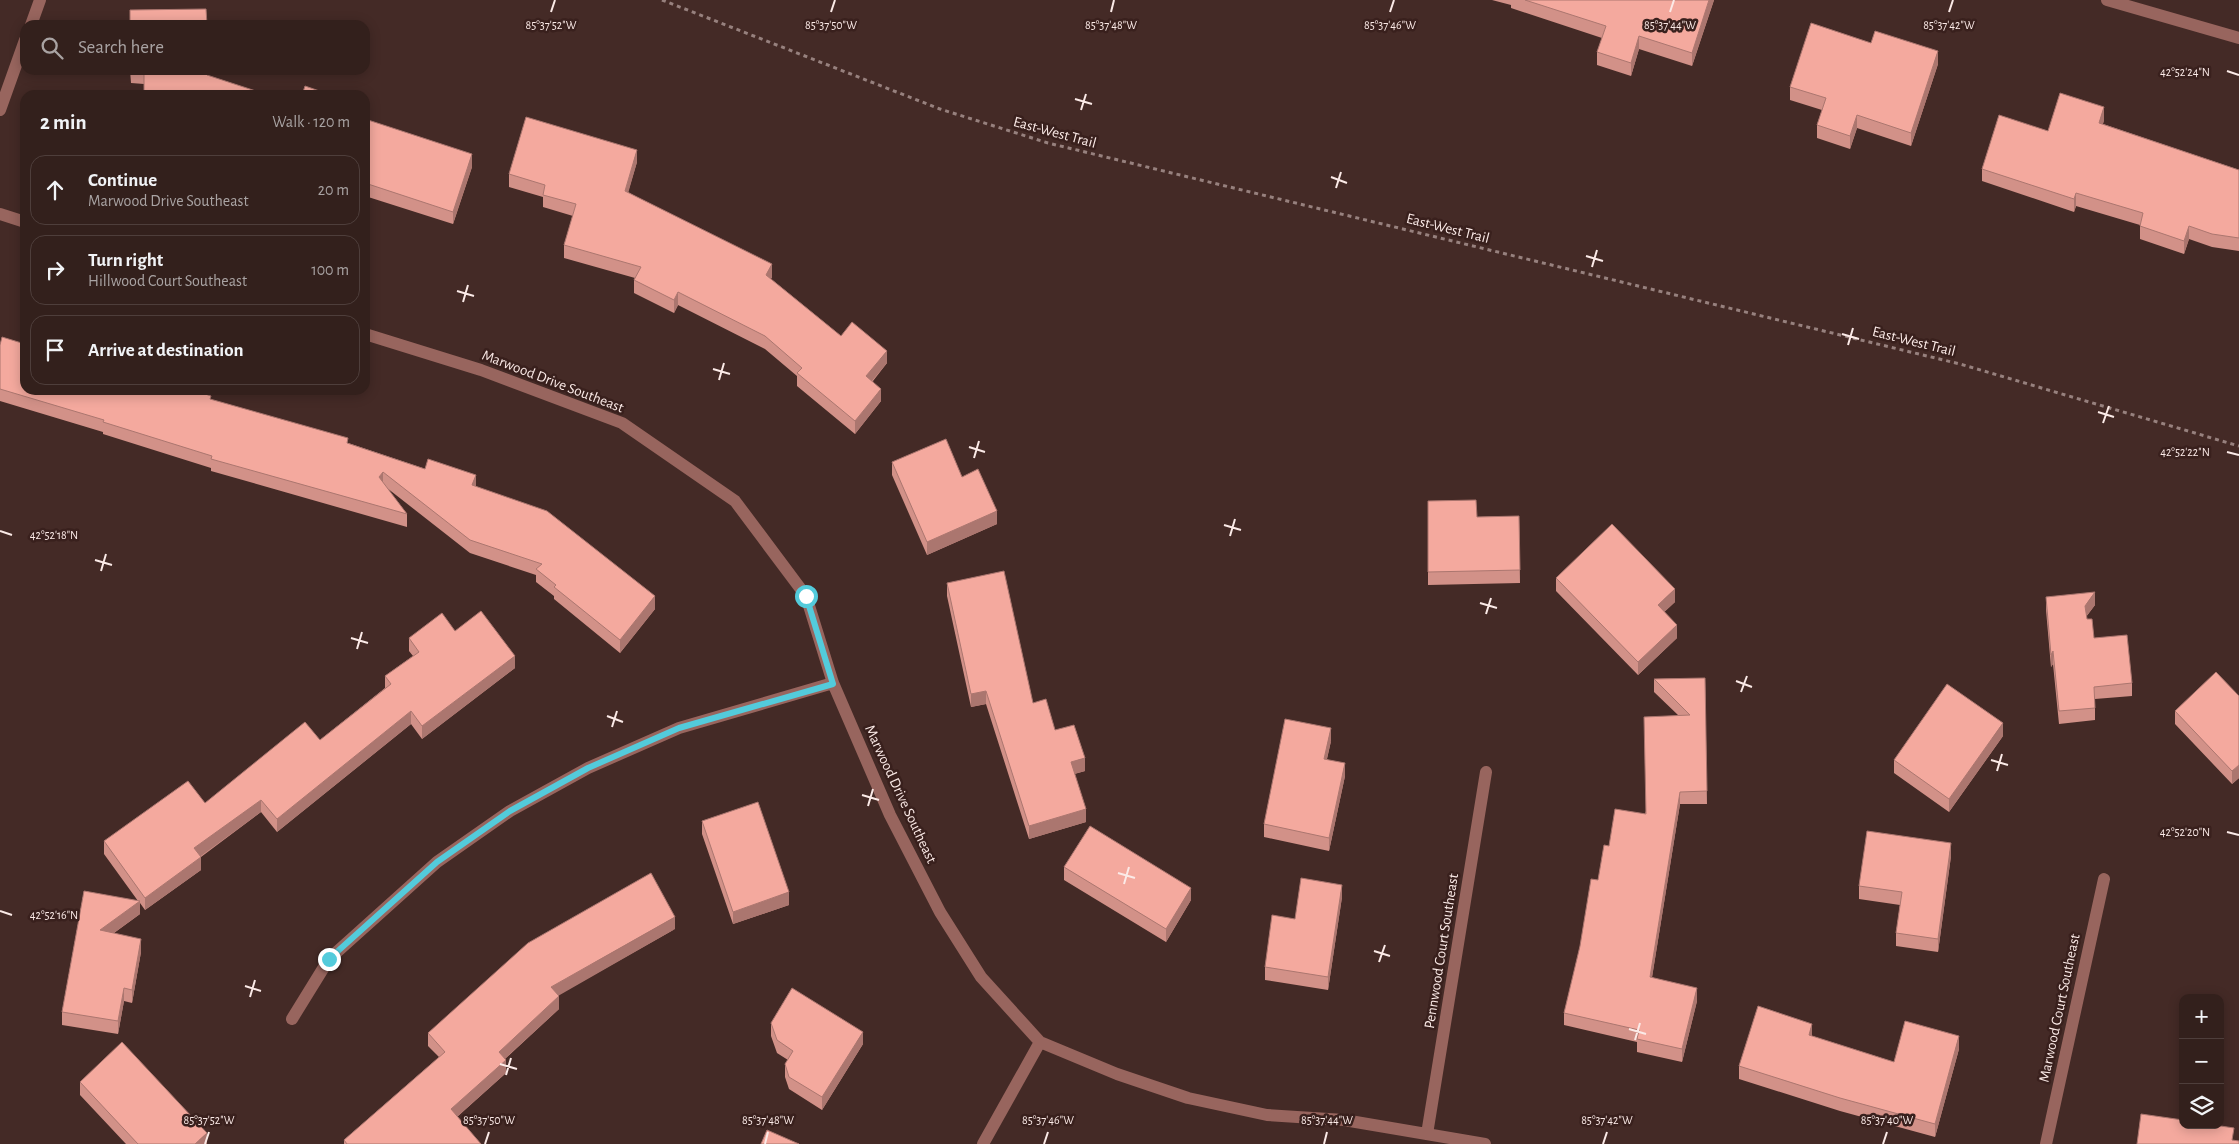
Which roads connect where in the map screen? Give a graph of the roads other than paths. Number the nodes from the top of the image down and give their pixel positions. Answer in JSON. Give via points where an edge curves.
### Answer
{"nodes":[{"id":1,"x":40,"y":0,"type":"edge"},
{"id":2,"x":2107,"y":0,"type":"edge"},
{"id":3,"x":33,"y":20,"type":"edge"},
{"id":4,"x":2239,"y":38,"type":"edge"},
{"id":5,"x":20,"y":54,"type":"edge"},
{"id":6,"x":0,"y":110,"type":"edge"},
{"id":7,"x":0,"y":214,"type":"edge"},
{"id":8,"x":20,"y":220,"type":"edge"},
{"id":9,"x":370,"y":336,"type":"edge"},
{"id":10,"x":833,"y":684,"type":"junction"},
{"id":11,"x":1486,"y":772,"type":"dead end"},
{"id":12,"x":2104,"y":879,"type":"dead end"},
{"id":13,"x":292,"y":1019,"type":"dead end"},
{"id":14,"x":1040,"y":1042,"type":"junction"},
{"id":15,"x":1427,"y":1134,"type":"junction"},
{"id":16,"x":983,"y":1144,"type":"edge"},
{"id":17,"x":1485,"y":1144,"type":"edge"},
{"id":18,"x":2046,"y":1144,"type":"edge"}],
"edges":[{"from":1,"to":3,"type":"street"},
{"from":2,"to":4,"type":"street"},
{"from":5,"to":6,"type":"street"},
{"from":7,"to":8,"type":"street"},
{"from":9,"to":10,"type":"street","name":"Marwood Drive Southeast","via":[[481,370],[622,423],[734,502],[806,596]]},
{"from":10,"to":13,"type":"street","via":[[679,728],[588,768],[510,811],[437,862],[329,959]]},
{"from":10,"to":14,"type":"street","name":"Marwood Drive Southeast","via":[[890,815],[940,912],[981,977]]},
{"from":11,"to":15,"type":"street","name":"Pennwood Court Southeast"},
{"from":12,"to":18,"type":"street","name":"Marwood Court Southeast"},
{"from":14,"to":15,"type":"street","name":"Marwood Drive Southeast","via":[[1117,1074],[1188,1098],[1267,1115],[1344,1120]]},
{"from":14,"to":16,"type":"street"},
{"from":15,"to":17,"type":"street","name":"Marwood Drive Southeast"}]}
